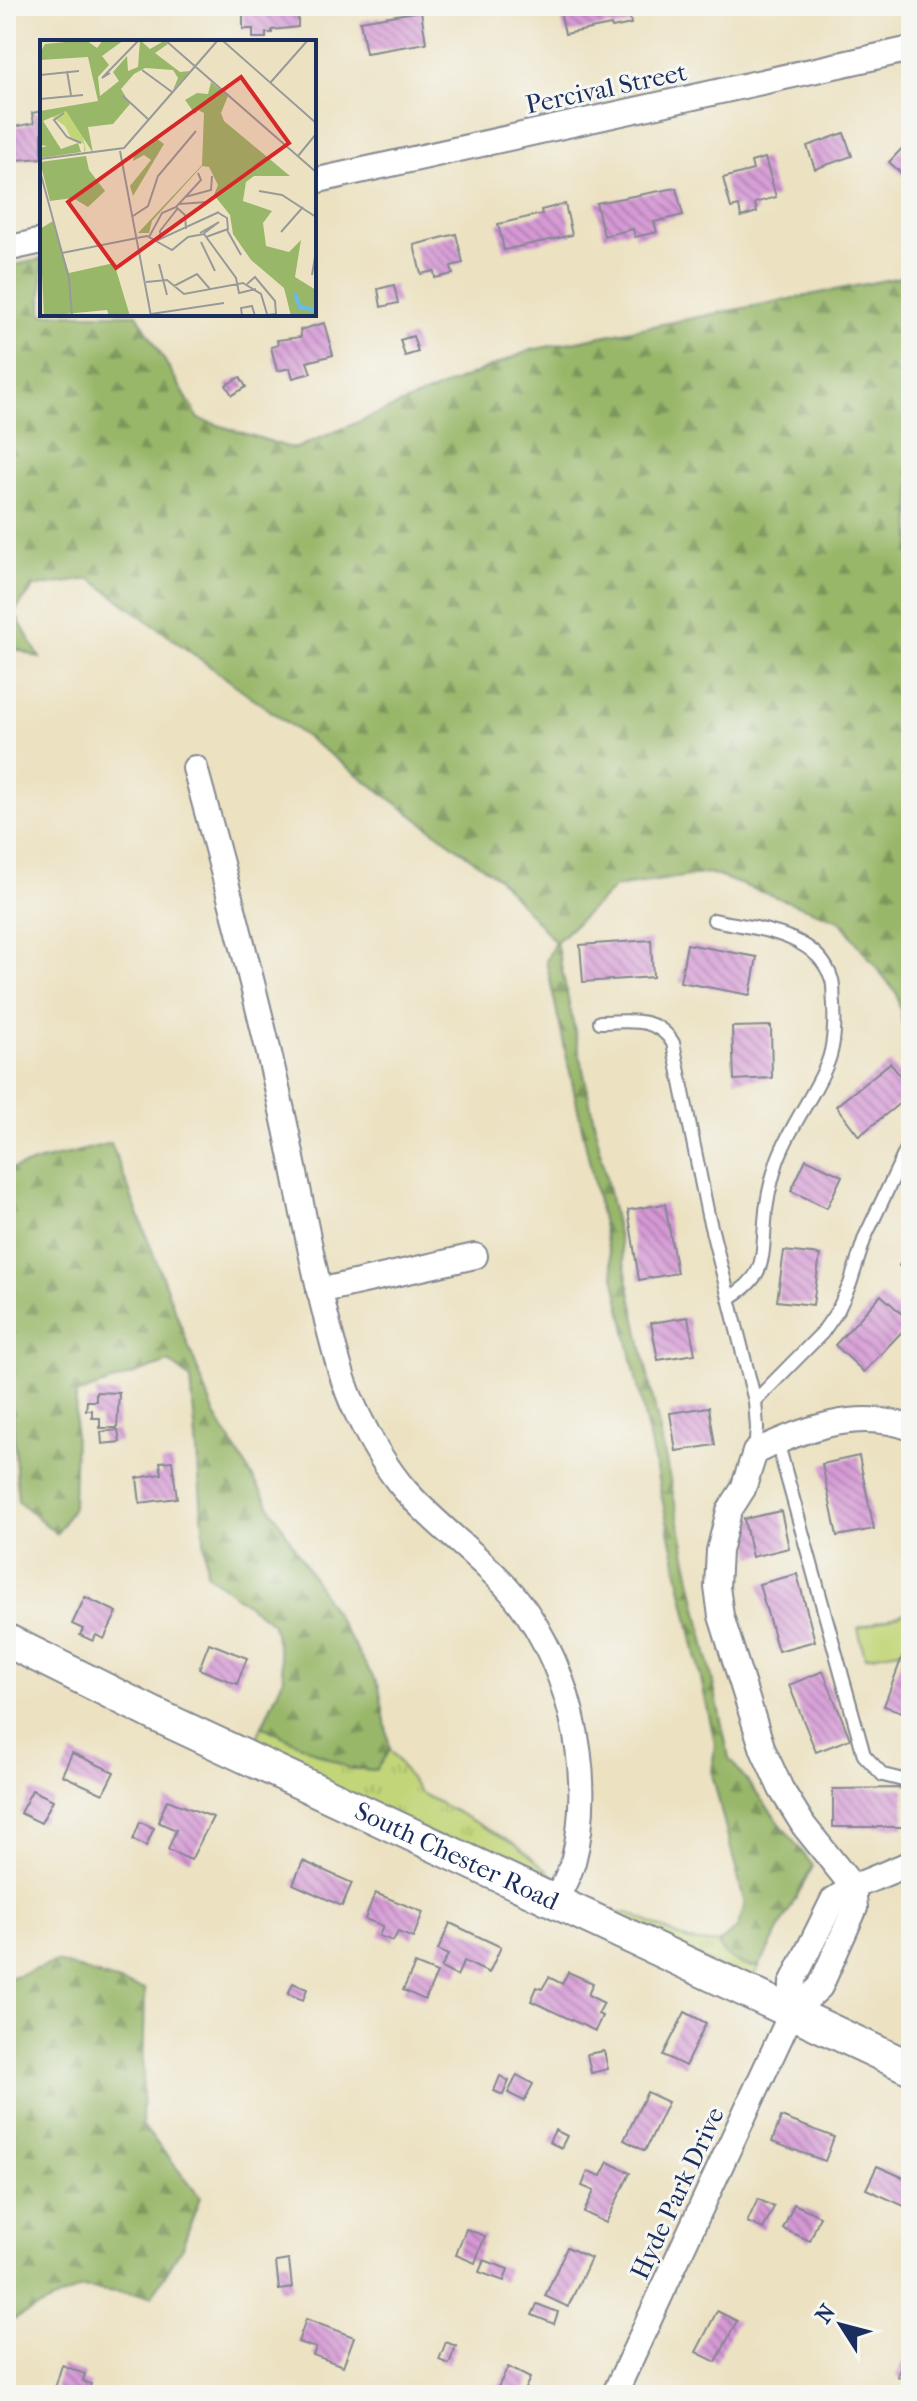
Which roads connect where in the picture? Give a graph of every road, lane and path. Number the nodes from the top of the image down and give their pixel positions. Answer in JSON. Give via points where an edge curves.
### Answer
{"nodes":[{"id":1,"x":911,"y":49,"type":"edge"},
{"id":2,"x":316,"y":181,"type":"edge"},
{"id":3,"x":40,"y":241,"type":"edge"},
{"id":4,"x":6,"y":249,"type":"edge"},
{"id":5,"x":195,"y":768,"type":"dead end"},
{"id":6,"x":714,"y":920,"type":"dead end"},
{"id":7,"x":600,"y":1022,"type":"dead end"},
{"id":8,"x":911,"y":1140,"type":"edge"},
{"id":9,"x":475,"y":1256,"type":"dead end"},
{"id":10,"x":319,"y":1291,"type":"junction"},
{"id":11,"x":729,"y":1298,"type":"junction"},
{"id":12,"x":755,"y":1401,"type":"junction"},
{"id":13,"x":911,"y":1428,"type":"edge"},
{"id":14,"x":777,"y":1441,"type":"junction"},
{"id":15,"x":755,"y":1452,"type":"junction"},
{"id":16,"x":6,"y":1640,"type":"edge"},
{"id":17,"x":911,"y":1782,"type":"edge"},
{"id":18,"x":911,"y":1863,"type":"edge"},
{"id":19,"x":853,"y":1887,"type":"junction"},
{"id":20,"x":555,"y":1901,"type":"junction"},
{"id":21,"x":791,"y":2014,"type":"junction"},
{"id":22,"x":911,"y":2068,"type":"edge"},
{"id":23,"x":614,"y":2395,"type":"edge"}],
"edges":[{"from":1,"to":2,"type":"street","name":"Percival Street"},
{"from":3,"to":4,"type":"street"},
{"from":5,"to":10,"type":"street","via":[[239,929]]},
{"from":6,"to":11,"type":"lane","via":[[793,938],[817,955],[832,980],[834,1016],[828,1062],[778,1160],[762,1263],[755,1278]]},
{"from":7,"to":11,"type":"lane","via":[[646,1021],[673,1043]]},
{"from":8,"to":12,"type":"lane","via":[[838,1310]]},
{"from":9,"to":10,"type":"street"},
{"from":10,"to":20,"type":"street","via":[[355,1409],[381,1455],[405,1490],[506,1586],[545,1646],[569,1699],[582,1799],[572,1867]]},
{"from":11,"to":12,"type":"lane"},
{"from":12,"to":15,"type":"lane"},
{"from":13,"to":14,"type":"street","via":[[871,1418],[845,1420]]},
{"from":14,"to":15,"type":"street"},
{"from":14,"to":17,"type":"lane","via":[[864,1755],[883,1775]]},
{"from":15,"to":19,"type":"street","via":[[729,1511],[719,1551],[721,1616],[763,1750],[781,1789]]},
{"from":16,"to":20,"type":"street","name":"South Chester Road"},
{"from":18,"to":19,"type":"street","name":"Hyde Park Drive"},
{"from":19,"to":21,"type":"street","name":"Hyde Park Drive","via":[[833,1900],[792,1983]]},
{"from":20,"to":21,"type":"street","name":"South Chester Road"},
{"from":21,"to":22,"type":"street","name":"South Chester Road"},
{"from":21,"to":23,"type":"street","name":"Hyde Park Drive"}]}
